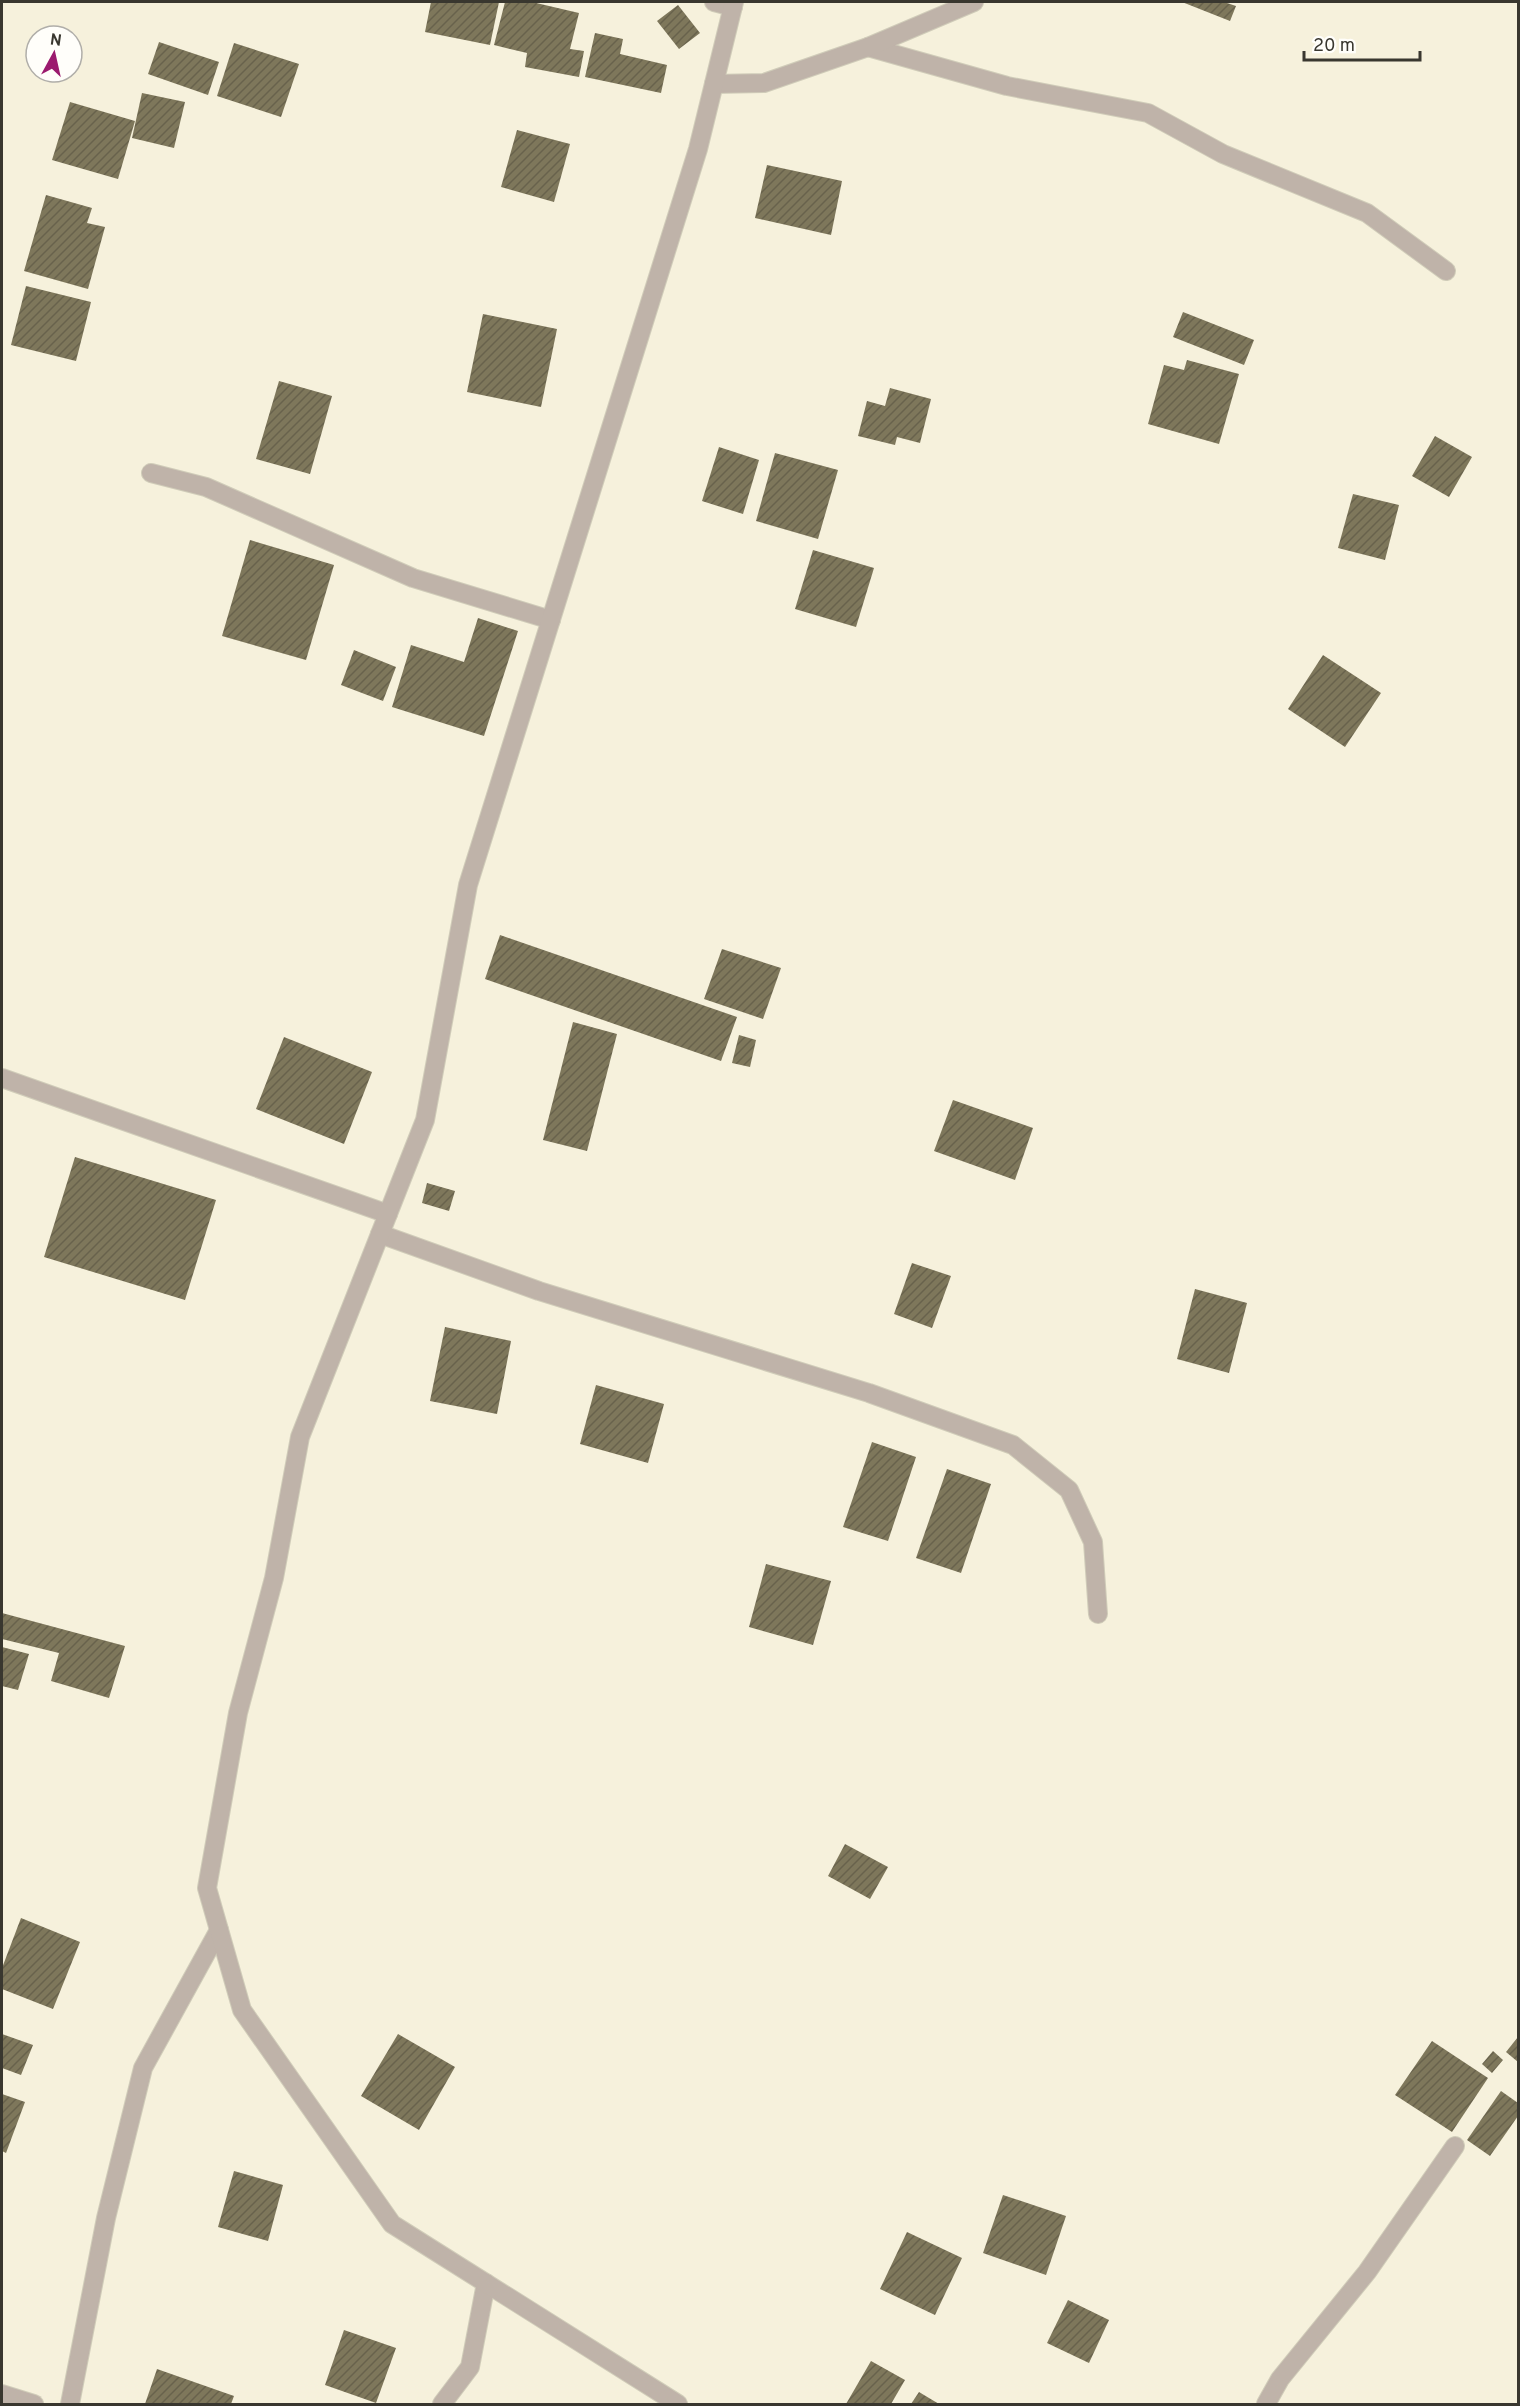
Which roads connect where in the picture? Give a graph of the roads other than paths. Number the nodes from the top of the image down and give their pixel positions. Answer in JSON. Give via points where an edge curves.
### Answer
{"nodes":[{"id":1,"x":714,"y":2,"type":"edge"},
{"id":2,"x":974,"y":2,"type":"edge"},
{"id":3,"x":734,"y":4,"type":"edge"},
{"id":4,"x":868,"y":47,"type":"junction"},
{"id":5,"x":714,"y":84,"type":"junction"},
{"id":6,"x":1446,"y":271,"type":"dead end"},
{"id":7,"x":151,"y":473,"type":"dead end"},
{"id":8,"x":551,"y":620,"type":"junction"},
{"id":9,"x":2,"y":1078,"type":"edge"},
{"id":10,"x":388,"y":1214,"type":"junction"},
{"id":11,"x":380,"y":1234,"type":"junction"},
{"id":12,"x":1098,"y":1614,"type":"dead end"},
{"id":13,"x":219,"y":1930,"type":"junction"},
{"id":14,"x":1455,"y":2146,"type":"dead end"},
{"id":15,"x":486,"y":2283,"type":"junction"},
{"id":16,"x":2,"y":2394,"type":"edge"},
{"id":17,"x":34,"y":2404,"type":"edge"},
{"id":18,"x":70,"y":2404,"type":"edge"},
{"id":19,"x":442,"y":2404,"type":"edge"},
{"id":20,"x":678,"y":2404,"type":"edge"},
{"id":21,"x":1266,"y":2404,"type":"edge"}],
"edges":[{"from":1,"to":3,"type":"street"},
{"from":2,"to":4,"type":"street"},
{"from":3,"to":5,"type":"street"},
{"from":4,"to":5,"type":"street","via":[[764,83]]},
{"from":4,"to":6,"type":"street","via":[[1007,86],[1148,113],[1223,154],[1367,213]]},
{"from":5,"to":8,"type":"street"},
{"from":7,"to":8,"type":"street","via":[[206,487],[413,578]]},
{"from":8,"to":10,"type":"street","via":[[468,885],[425,1120]]},
{"from":9,"to":10,"type":"street"},
{"from":10,"to":11,"type":"street"},
{"from":11,"to":12,"type":"street","via":[[539,1291],[869,1393],[1013,1445],[1069,1490],[1093,1542]]},
{"from":11,"to":13,"type":"street","via":[[300,1437],[274,1578],[238,1713],[207,1888]]},
{"from":13,"to":15,"type":"street","via":[[242,2010],[392,2224]]},
{"from":13,"to":18,"type":"street","via":[[142,2068],[106,2218]]},
{"from":14,"to":21,"type":"street","via":[[1367,2271],[1280,2379]]},
{"from":15,"to":19,"type":"street","via":[[470,2367]]},
{"from":15,"to":20,"type":"street"},
{"from":16,"to":17,"type":"street"}]}
